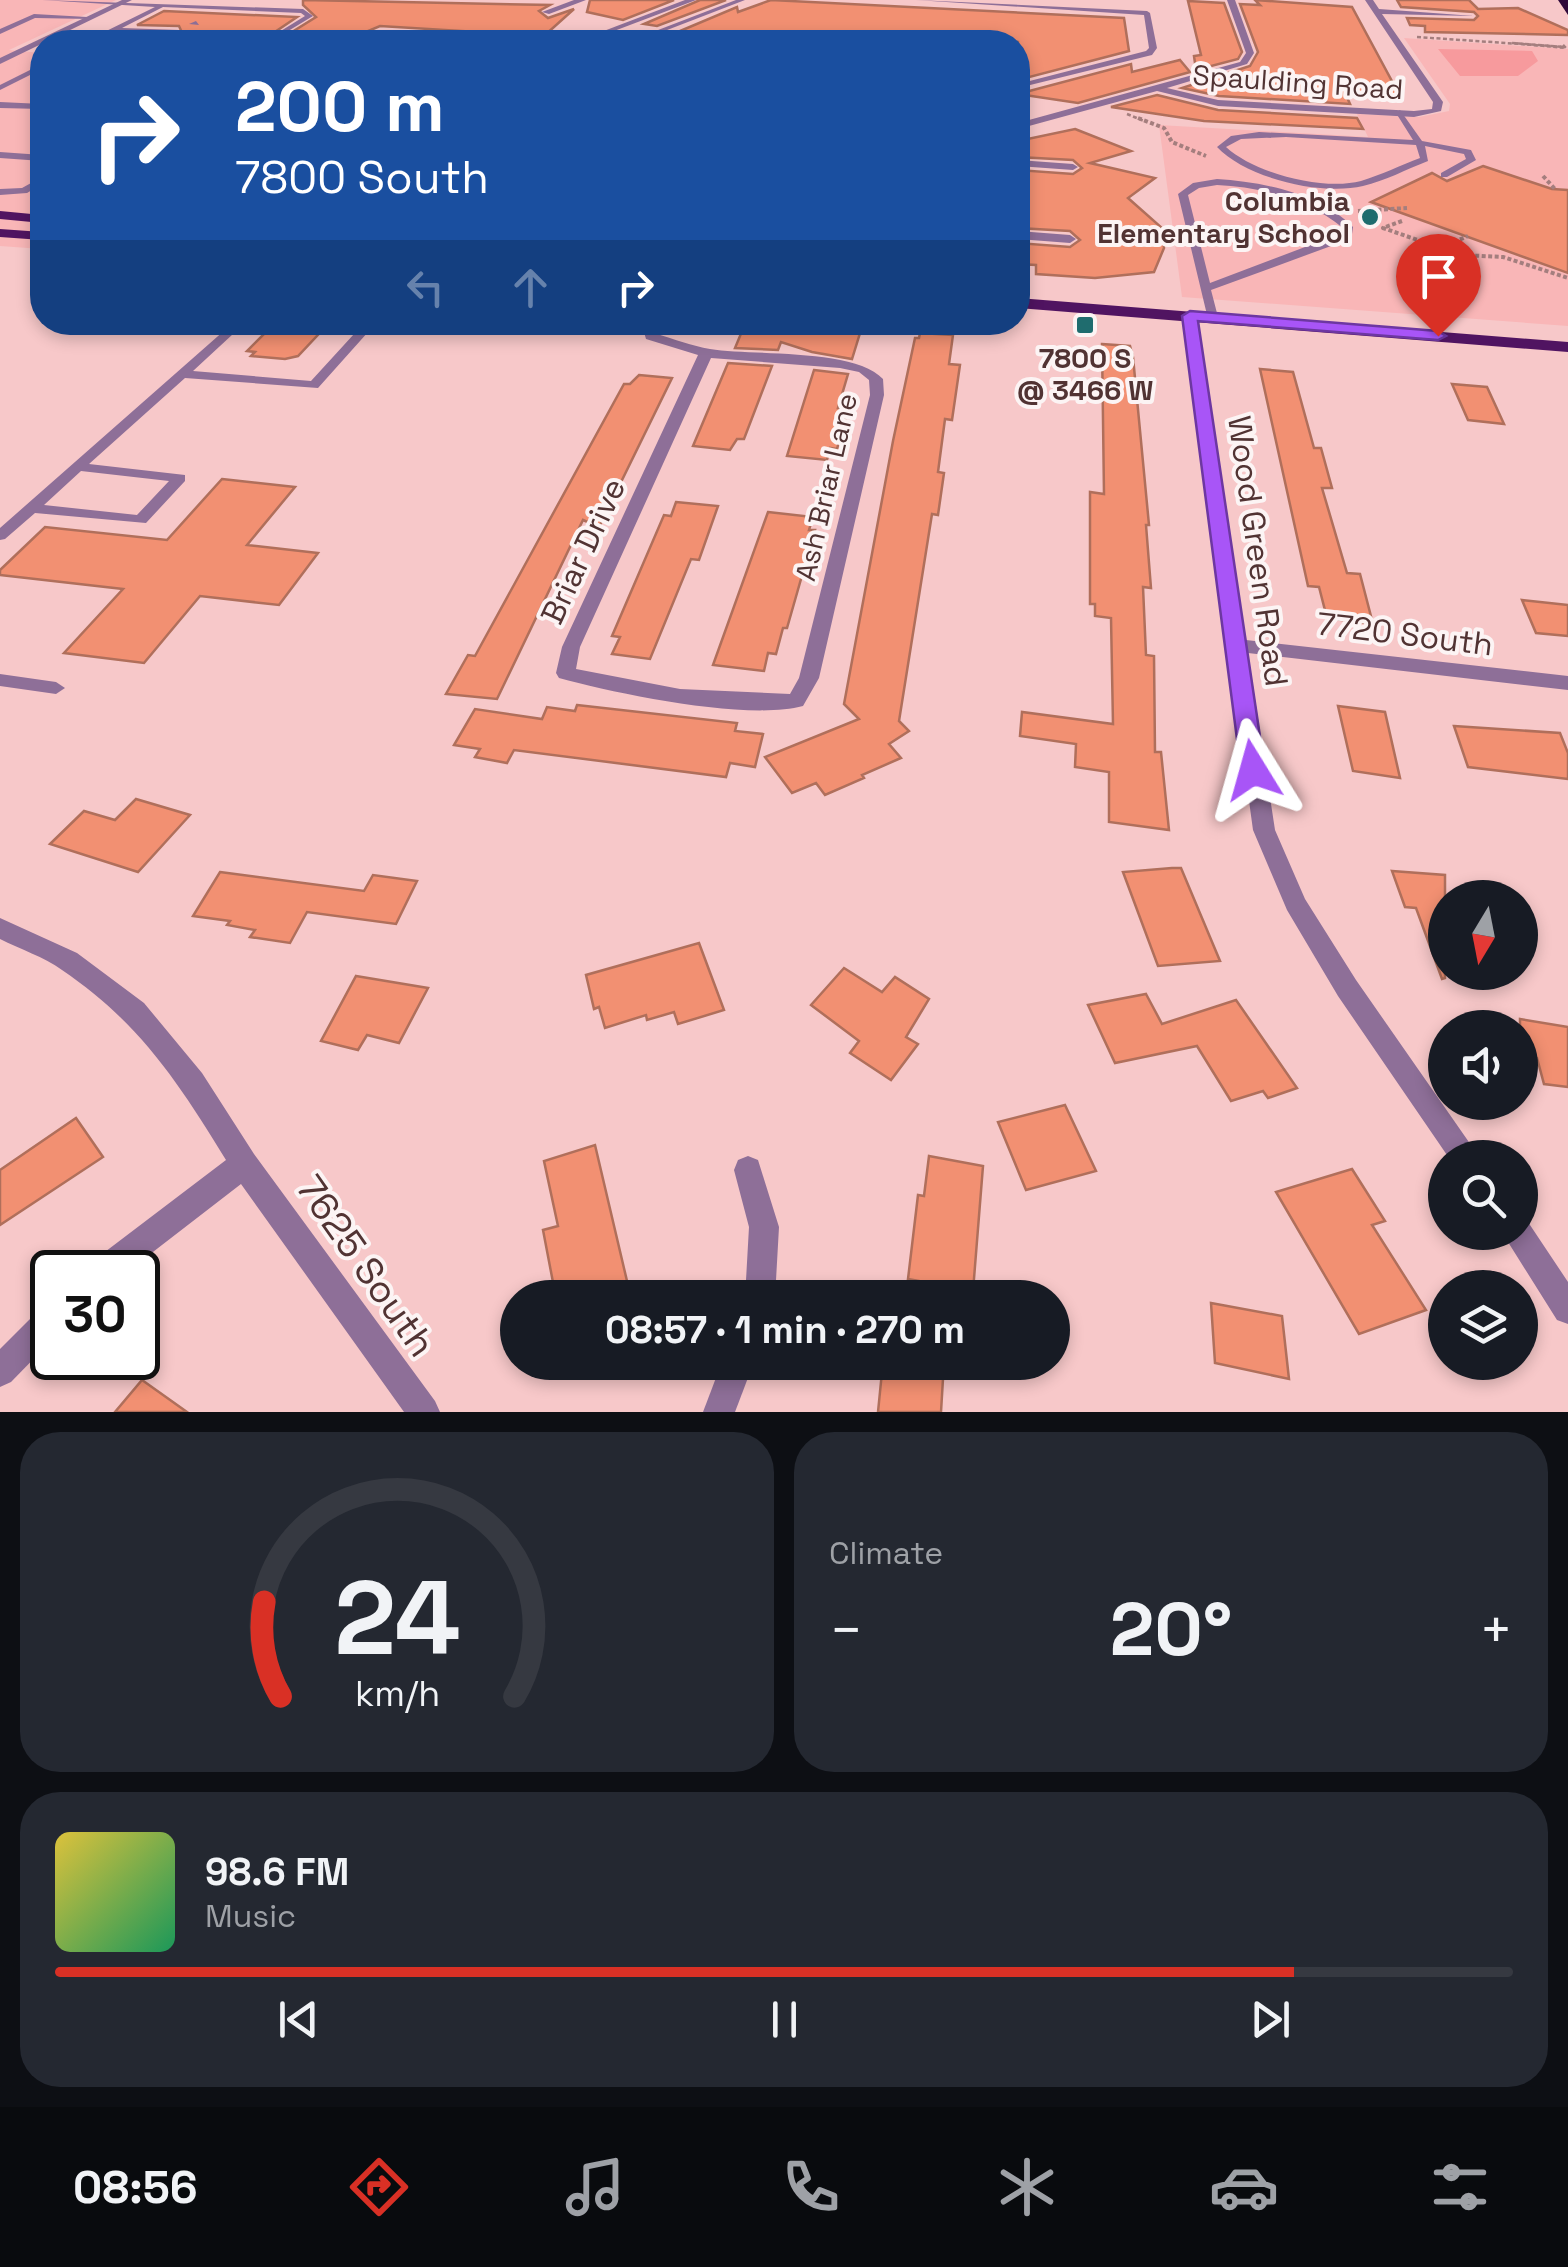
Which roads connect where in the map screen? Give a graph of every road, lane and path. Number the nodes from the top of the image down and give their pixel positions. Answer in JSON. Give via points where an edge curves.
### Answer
{"nodes":[{"id":1,"x":44,"y":0,"type":"edge"},
{"id":2,"x":561,"y":0,"type":"edge"},
{"id":3,"x":742,"y":0,"type":"edge"},
{"id":4,"x":919,"y":0,"type":"edge"},
{"id":5,"x":1231,"y":0,"type":"edge"},
{"id":6,"x":1368,"y":0,"type":"edge"},
{"id":7,"x":1564,"y":0,"type":"edge"},
{"id":8,"x":578,"y":1,"type":"edge"},
{"id":9,"x":686,"y":1,"type":"edge"},
{"id":10,"x":125,"y":2,"type":"edge"},
{"id":11,"x":165,"y":4,"type":"junction"},
{"id":12,"x":1376,"y":11,"type":"junction"},
{"id":13,"x":1568,"y":11,"type":"edge"},
{"id":14,"x":546,"y":12,"type":"dead end"},
{"id":15,"x":1470,"y":16,"type":"dead end"},
{"id":16,"x":70,"y":18,"type":"junction"},
{"id":17,"x":88,"y":19,"type":"junction"},
{"id":18,"x":135,"y":19,"type":"junction"},
{"id":19,"x":193,"y":24,"type":"dead end"},
{"id":20,"x":34,"y":29,"type":"dead end"},
{"id":21,"x":67,"y":30,"type":"edge"},
{"id":22,"x":113,"y":30,"type":"edge"},
{"id":23,"x":286,"y":30,"type":"edge"},
{"id":24,"x":611,"y":30,"type":"edge"},
{"id":25,"x":663,"y":30,"type":"edge"},
{"id":26,"x":0,"y":32,"type":"edge"},
{"id":27,"x":1409,"y":37,"type":"dead end"},
{"id":28,"x":30,"y":48,"type":"edge"},
{"id":29,"x":1566,"y":48,"type":"edge"},
{"id":30,"x":0,"y":61,"type":"edge"},
{"id":31,"x":30,"y":72,"type":"edge"},
{"id":32,"x":1030,"y":83,"type":"edge"},
{"id":33,"x":30,"y":87,"type":"edge"},
{"id":34,"x":0,"y":88,"type":"edge"},
{"id":35,"x":1157,"y":88,"type":"junction"},
{"id":36,"x":0,"y":103,"type":"edge"},
{"id":37,"x":30,"y":106,"type":"edge"},
{"id":38,"x":1400,"y":113,"type":"junction"},
{"id":39,"x":1127,"y":114,"type":"dead end"},
{"id":40,"x":1030,"y":123,"type":"edge"},
{"id":41,"x":1418,"y":144,"type":"junction"},
{"id":42,"x":0,"y":155,"type":"edge"},
{"id":43,"x":30,"y":157,"type":"edge"},
{"id":44,"x":1211,"y":158,"type":"dead end"},
{"id":45,"x":1030,"y":164,"type":"edge"},
{"id":46,"x":1073,"y":166,"type":"dead end"},
{"id":47,"x":1444,"y":175,"type":"dead end"},
{"id":48,"x":1544,"y":176,"type":"dead end"},
{"id":49,"x":30,"y":187,"type":"edge"},
{"id":50,"x":1555,"y":190,"type":"dead end"},
{"id":51,"x":0,"y":192,"type":"edge"},
{"id":52,"x":1406,"y":208,"type":"dead end"},
{"id":53,"x":1345,"y":211,"type":"dead end"},
{"id":54,"x":0,"y":216,"type":"edge"},
{"id":55,"x":30,"y":217,"type":"edge"},
{"id":56,"x":1402,"y":221,"type":"dead end"},
{"id":57,"x":0,"y":233,"type":"edge"},
{"id":58,"x":30,"y":235,"type":"edge"},
{"id":59,"x":1030,"y":236,"type":"edge"},
{"id":60,"x":1468,"y":236,"type":"dead end"},
{"id":61,"x":1070,"y":239,"type":"dead end"},
{"id":62,"x":1440,"y":247,"type":"junction"},
{"id":63,"x":1513,"y":252,"type":"dead end"},
{"id":64,"x":1503,"y":257,"type":"junction"},
{"id":65,"x":1568,"y":278,"type":"edge"},
{"id":66,"x":1207,"y":288,"type":"junction"},
{"id":67,"x":1030,"y":304,"type":"edge"},
{"id":68,"x":1190,"y":316,"type":"junction"},
{"id":69,"x":1212,"y":317,"type":"junction"},
{"id":70,"x":226,"y":335,"type":"edge"},
{"id":71,"x":360,"y":335,"type":"edge"},
{"id":72,"x":651,"y":335,"type":"edge"},
{"id":73,"x":1568,"y":346,"type":"edge"},
{"id":74,"x":706,"y":353,"type":"junction"},
{"id":75,"x":183,"y":374,"type":"junction"},
{"id":76,"x":78,"y":467,"type":"junction"},
{"id":77,"x":32,"y":508,"type":"junction"},
{"id":78,"x":0,"y":536,"type":"edge"},
{"id":79,"x":1235,"y":645,"type":"junction"},
{"id":80,"x":0,"y":680,"type":"edge"},
{"id":81,"x":1568,"y":683,"type":"edge"},
{"id":82,"x":56,"y":688,"type":"dead end"},
{"id":83,"x":796,"y":701,"type":"joint"},
{"id":84,"x":0,"y":928,"type":"edge"},
{"id":85,"x":1453,"y":1140,"type":"edge"},
{"id":86,"x":244,"y":1164,"type":"junction"},
{"id":87,"x":748,"y":1170,"type":"dead end"},
{"id":88,"x":133,"y":1250,"type":"edge"},
{"id":89,"x":1530,"y":1250,"type":"edge"},
{"id":90,"x":761,"y":1280,"type":"edge"},
{"id":91,"x":1568,"y":1310,"type":"edge"},
{"id":92,"x":30,"y":1341,"type":"edge"},
{"id":93,"x":0,"y":1370,"type":"edge"},
{"id":94,"x":732,"y":1380,"type":"edge"},
{"id":95,"x":424,"y":1412,"type":"edge"},
{"id":96,"x":720,"y":1412,"type":"edge"}],
"edges":[{"from":1,"to":10,"type":"lane"},
{"from":2,"to":8,"type":"street"},
{"from":3,"to":25,"type":"lane"},
{"from":4,"to":32,"type":"lane","via":[[1147,14],[1148,53]]},
{"from":5,"to":35,"type":"street","via":[[1249,59]]},
{"from":6,"to":12,"type":"street"},
{"from":7,"to":13,"type":"highway"},
{"from":8,"to":14,"type":"street"},
{"from":9,"to":24,"type":"street"},
{"from":10,"to":11,"type":"lane"},
{"from":10,"to":17,"type":"street"},
{"from":11,"to":18,"type":"lane"},
{"from":11,"to":23,"type":"lane","via":[[310,16]]},
{"from":12,"to":15,"type":"street"},
{"from":12,"to":38,"type":"street","name":"Spaulding Road","via":[[1438,102],[1436,111]]},
{"from":16,"to":17,"type":"lane"},
{"from":16,"to":20,"type":"lane"},
{"from":16,"to":26,"type":"lane","via":[[34,16]]},
{"from":17,"to":21,"type":"street"},
{"from":18,"to":19,"type":"lane"},
{"from":18,"to":22,"type":"lane"},
{"from":27,"to":29,"type":"path"},
{"from":28,"to":30,"type":"street"},
{"from":29,"to":29,"type":"path","bridge":true,"via":[[1511,42]]},
{"from":31,"to":34,"type":"lane"},
{"from":33,"to":36,"type":"lane"},
{"from":35,"to":38,"type":"street","name":"Spaulding Road","via":[[1218,103]]},
{"from":35,"to":40,"type":"street"},
{"from":36,"to":37,"type":"lane"},
{"from":38,"to":41,"type":"lane"},
{"from":39,"to":44,"type":"path"},
{"from":41,"to":41,"type":"lane","via":[[1252,135],[1221,147],[1235,160],[1289,180],[1342,187],[1419,164],[1426,156]]},
{"from":41,"to":47,"type":"lane","via":[[1468,152],[1471,160]]},
{"from":42,"to":43,"type":"lane"},
{"from":45,"to":46,"type":"street"},
{"from":48,"to":50,"type":"path"},
{"from":49,"to":51,"type":"lane"},
{"from":52,"to":53,"type":"path"},
{"from":54,"to":55,"type":"main road"},
{"from":56,"to":62,"type":"path","via":[[1383,228]]},
{"from":57,"to":58,"type":"main road"},
{"from":59,"to":61,"type":"street"},
{"from":60,"to":62,"type":"path"},
{"from":62,"to":64,"type":"path"},
{"from":63,"to":64,"type":"path"},
{"from":64,"to":65,"type":"path"},
{"from":66,"to":66,"type":"lane","via":[[1184,194],[1200,183],[1262,187],[1348,226],[1338,240]]},
{"from":66,"to":69,"type":"lane"},
{"from":67,"to":68,"type":"main road"},
{"from":68,"to":69,"type":"main road"},
{"from":68,"to":79,"type":"street","name":"Wood Green Road"},
{"from":69,"to":73,"type":"main road"},
{"from":70,"to":75,"type":"lane"},
{"from":71,"to":75,"type":"lane","via":[[314,386]]},
{"from":72,"to":74,"type":"street","name":"Ash Briar Lane"},
{"from":74,"to":83,"type":"street","name":"Ash Briar Lane","via":[[840,364],[864,369],[876,380],[809,678]]},
{"from":74,"to":83,"type":"street","name":"Briar Drive","via":[[571,647],[566,673],[756,703]]},
{"from":75,"to":76,"type":"lane"},
{"from":76,"to":77,"type":"lane"},
{"from":76,"to":77,"type":"lane","via":[[180,478],[142,520]]},
{"from":77,"to":78,"type":"lane"},
{"from":79,"to":81,"type":"street","name":"7720 South"},
{"from":79,"to":85,"type":"street","name":"Wood Green Road","via":[[1264,830],[1294,902]]},
{"from":80,"to":82,"type":"lane"},
{"from":84,"to":86,"type":"street","name":"7625 South","via":[[68,960],[134,1011],[192,1082]]},
{"from":86,"to":88,"type":"street"},
{"from":86,"to":95,"type":"street","name":"7625 South"},
{"from":87,"to":90,"type":"street","via":[[764,1227]]},
{"from":89,"to":91,"type":"street"},
{"from":92,"to":93,"type":"street"},
{"from":94,"to":96,"type":"street"}]}
